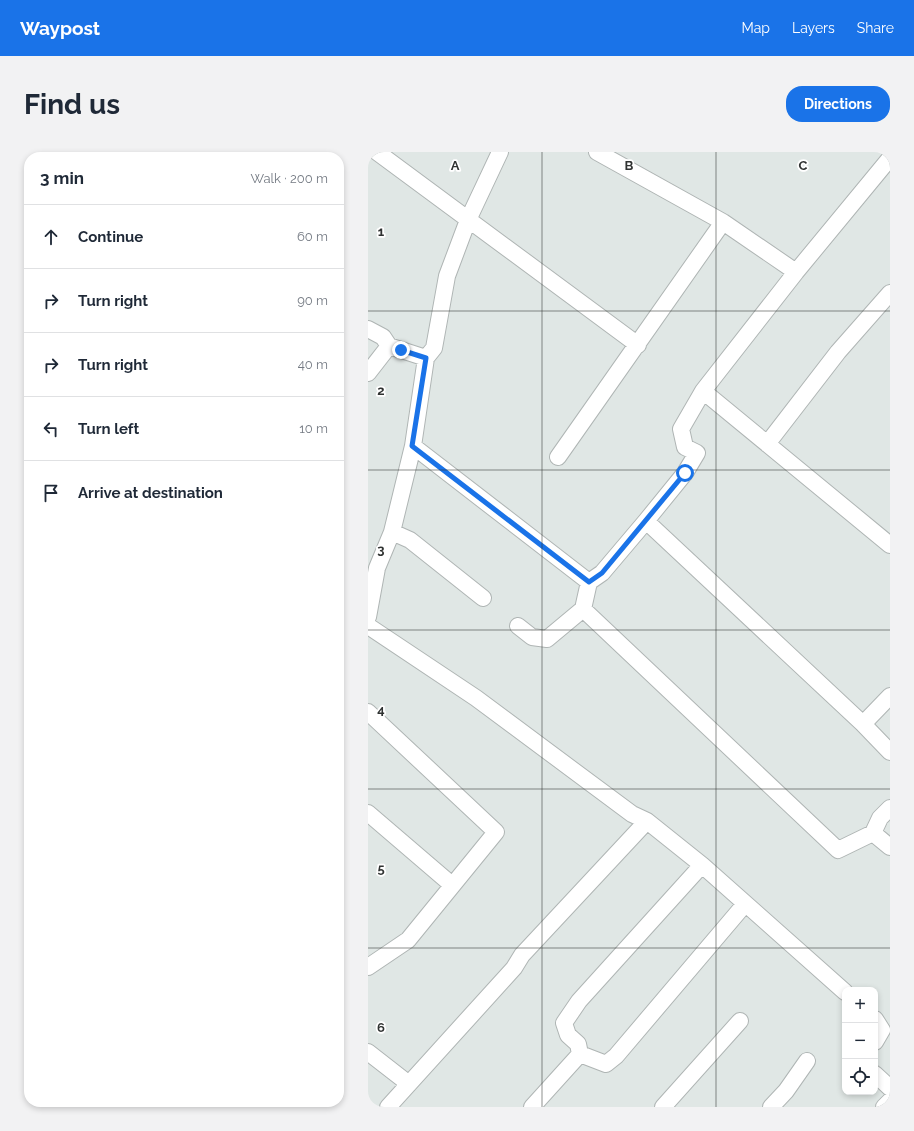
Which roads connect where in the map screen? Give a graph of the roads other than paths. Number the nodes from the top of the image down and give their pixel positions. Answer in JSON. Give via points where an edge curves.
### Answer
{"nodes":[{"id":1,"x":376,"y":152,"type":"edge"},
{"id":2,"x":500,"y":152,"type":"edge"},
{"id":3,"x":597,"y":152,"type":"edge"},
{"id":4,"x":890,"y":158,"type":"edge"},
{"id":5,"x":368,"y":162,"type":"edge"},
{"id":6,"x":468,"y":220,"type":"junction"},
{"id":7,"x":723,"y":222,"type":"junction"},
{"id":8,"x":796,"y":272,"type":"junction"},
{"id":9,"x":890,"y":293,"type":"edge"},
{"id":10,"x":368,"y":329,"type":"edge"},
{"id":11,"x":638,"y":345,"type":"junction"},
{"id":12,"x":389,"y":346,"type":"junction"},
{"id":13,"x":426,"y":358,"type":"junction"},
{"id":14,"x":368,"y":373,"type":"edge"},
{"id":15,"x":703,"y":391,"type":"junction"},
{"id":16,"x":767,"y":444,"type":"junction"},
{"id":17,"x":412,"y":446,"type":"junction"},
{"id":18,"x":558,"y":457,"type":"dead end"},
{"id":19,"x":646,"y":521,"type":"junction"},
{"id":20,"x":392,"y":532,"type":"junction"},
{"id":21,"x":890,"y":545,"type":"edge"},
{"id":22,"x":373,"y":566,"type":"edge"},
{"id":23,"x":589,"y":582,"type":"junction"},
{"id":24,"x":483,"y":598,"type":"dead end"},
{"id":25,"x":583,"y":609,"type":"junction"},
{"id":26,"x":368,"y":617,"type":"edge"},
{"id":27,"x":368,"y":626,"type":"edge"},
{"id":28,"x":518,"y":626,"type":"dead end"},
{"id":29,"x":890,"y":696,"type":"edge"},
{"id":30,"x":368,"y":712,"type":"edge"},
{"id":31,"x":863,"y":724,"type":"junction"},
{"id":32,"x":890,"y":752,"type":"edge"},
{"id":33,"x":890,"y":808,"type":"edge"},
{"id":34,"x":368,"y":813,"type":"edge"},
{"id":35,"x":647,"y":821,"type":"junction"},
{"id":36,"x":873,"y":833,"type":"junction"},
{"id":37,"x":890,"y":847,"type":"edge"},
{"id":38,"x":702,"y":865,"type":"junction"},
{"id":39,"x":452,"y":885,"type":"junction"},
{"id":40,"x":745,"y":904,"type":"junction"},
{"id":41,"x":368,"y":967,"type":"edge"},
{"id":42,"x":842,"y":989,"type":"edge"},
{"id":43,"x":740,"y":1021,"type":"dead end"},
{"id":44,"x":878,"y":1024,"type":"edge"},
{"id":45,"x":878,"y":1037,"type":"edge"},
{"id":46,"x":368,"y":1052,"type":"edge"},
{"id":47,"x":580,"y":1054,"type":"junction"},
{"id":48,"x":807,"y":1061,"type":"dead end"},
{"id":49,"x":878,"y":1077,"type":"edge"},
{"id":50,"x":410,"y":1084,"type":"junction"},
{"id":51,"x":890,"y":1088,"type":"edge"},
{"id":52,"x":890,"y":1101,"type":"edge"},
{"id":53,"x":388,"y":1107,"type":"edge"},
{"id":54,"x":532,"y":1107,"type":"edge"},
{"id":55,"x":663,"y":1107,"type":"edge"},
{"id":56,"x":771,"y":1107,"type":"edge"},
{"id":57,"x":884,"y":1107,"type":"edge"}],
"edges":[{"from":1,"to":5,"type":"street"},
{"from":1,"to":6,"type":"street"},
{"from":2,"to":6,"type":"street"},
{"from":3,"to":7,"type":"street"},
{"from":4,"to":8,"type":"street"},
{"from":6,"to":11,"type":"street"},
{"from":6,"to":13,"type":"street","via":[[447,276],[434,348]]},
{"from":7,"to":8,"type":"street"},
{"from":7,"to":11,"type":"street"},
{"from":8,"to":15,"type":"street"},
{"from":9,"to":16,"type":"street","via":[[838,352]]},
{"from":10,"to":12,"type":"street","via":[[384,337]]},
{"from":11,"to":18,"type":"street"},
{"from":12,"to":13,"type":"street"},
{"from":12,"to":14,"type":"street"},
{"from":13,"to":17,"type":"street"},
{"from":15,"to":16,"type":"street"},
{"from":15,"to":19,"type":"street","via":[[681,429],[685,447],[697,453],[685,473]]},
{"from":16,"to":21,"type":"street"},
{"from":17,"to":20,"type":"street"},
{"from":17,"to":23,"type":"street"},
{"from":19,"to":23,"type":"street","via":[[602,573]]},
{"from":19,"to":31,"type":"street"},
{"from":20,"to":22,"type":"street"},
{"from":20,"to":24,"type":"street","via":[[410,540]]},
{"from":22,"to":26,"type":"street"},
{"from":23,"to":25,"type":"street"},
{"from":25,"to":28,"type":"street","via":[[547,639],[532,637]]},
{"from":25,"to":36,"type":"street","via":[[838,850]]},
{"from":27,"to":35,"type":"street","via":[[476,698],[632,814]]},
{"from":29,"to":31,"type":"street"},
{"from":30,"to":39,"type":"street","via":[[496,832]]},
{"from":31,"to":32,"type":"street"},
{"from":33,"to":36,"type":"street","via":[[880,818]]},
{"from":34,"to":39,"type":"street"},
{"from":35,"to":38,"type":"street"},
{"from":35,"to":50,"type":"street","via":[[522,955],[514,968]]},
{"from":36,"to":37,"type":"street"},
{"from":38,"to":40,"type":"street"},
{"from":38,"to":47,"type":"street","via":[[579,1000],[564,1022],[568,1036],[578,1044]]},
{"from":39,"to":41,"type":"street","via":[[408,940]]},
{"from":40,"to":42,"type":"street"},
{"from":40,"to":47,"type":"street","via":[[616,1056],[606,1064]]},
{"from":43,"to":55,"type":"street"},
{"from":44,"to":45,"type":"street","via":[[882,1030]]},
{"from":46,"to":50,"type":"street"},
{"from":47,"to":54,"type":"street"},
{"from":48,"to":56,"type":"street"},
{"from":49,"to":51,"type":"street"},
{"from":50,"to":53,"type":"street"},
{"from":52,"to":57,"type":"street"}]}
